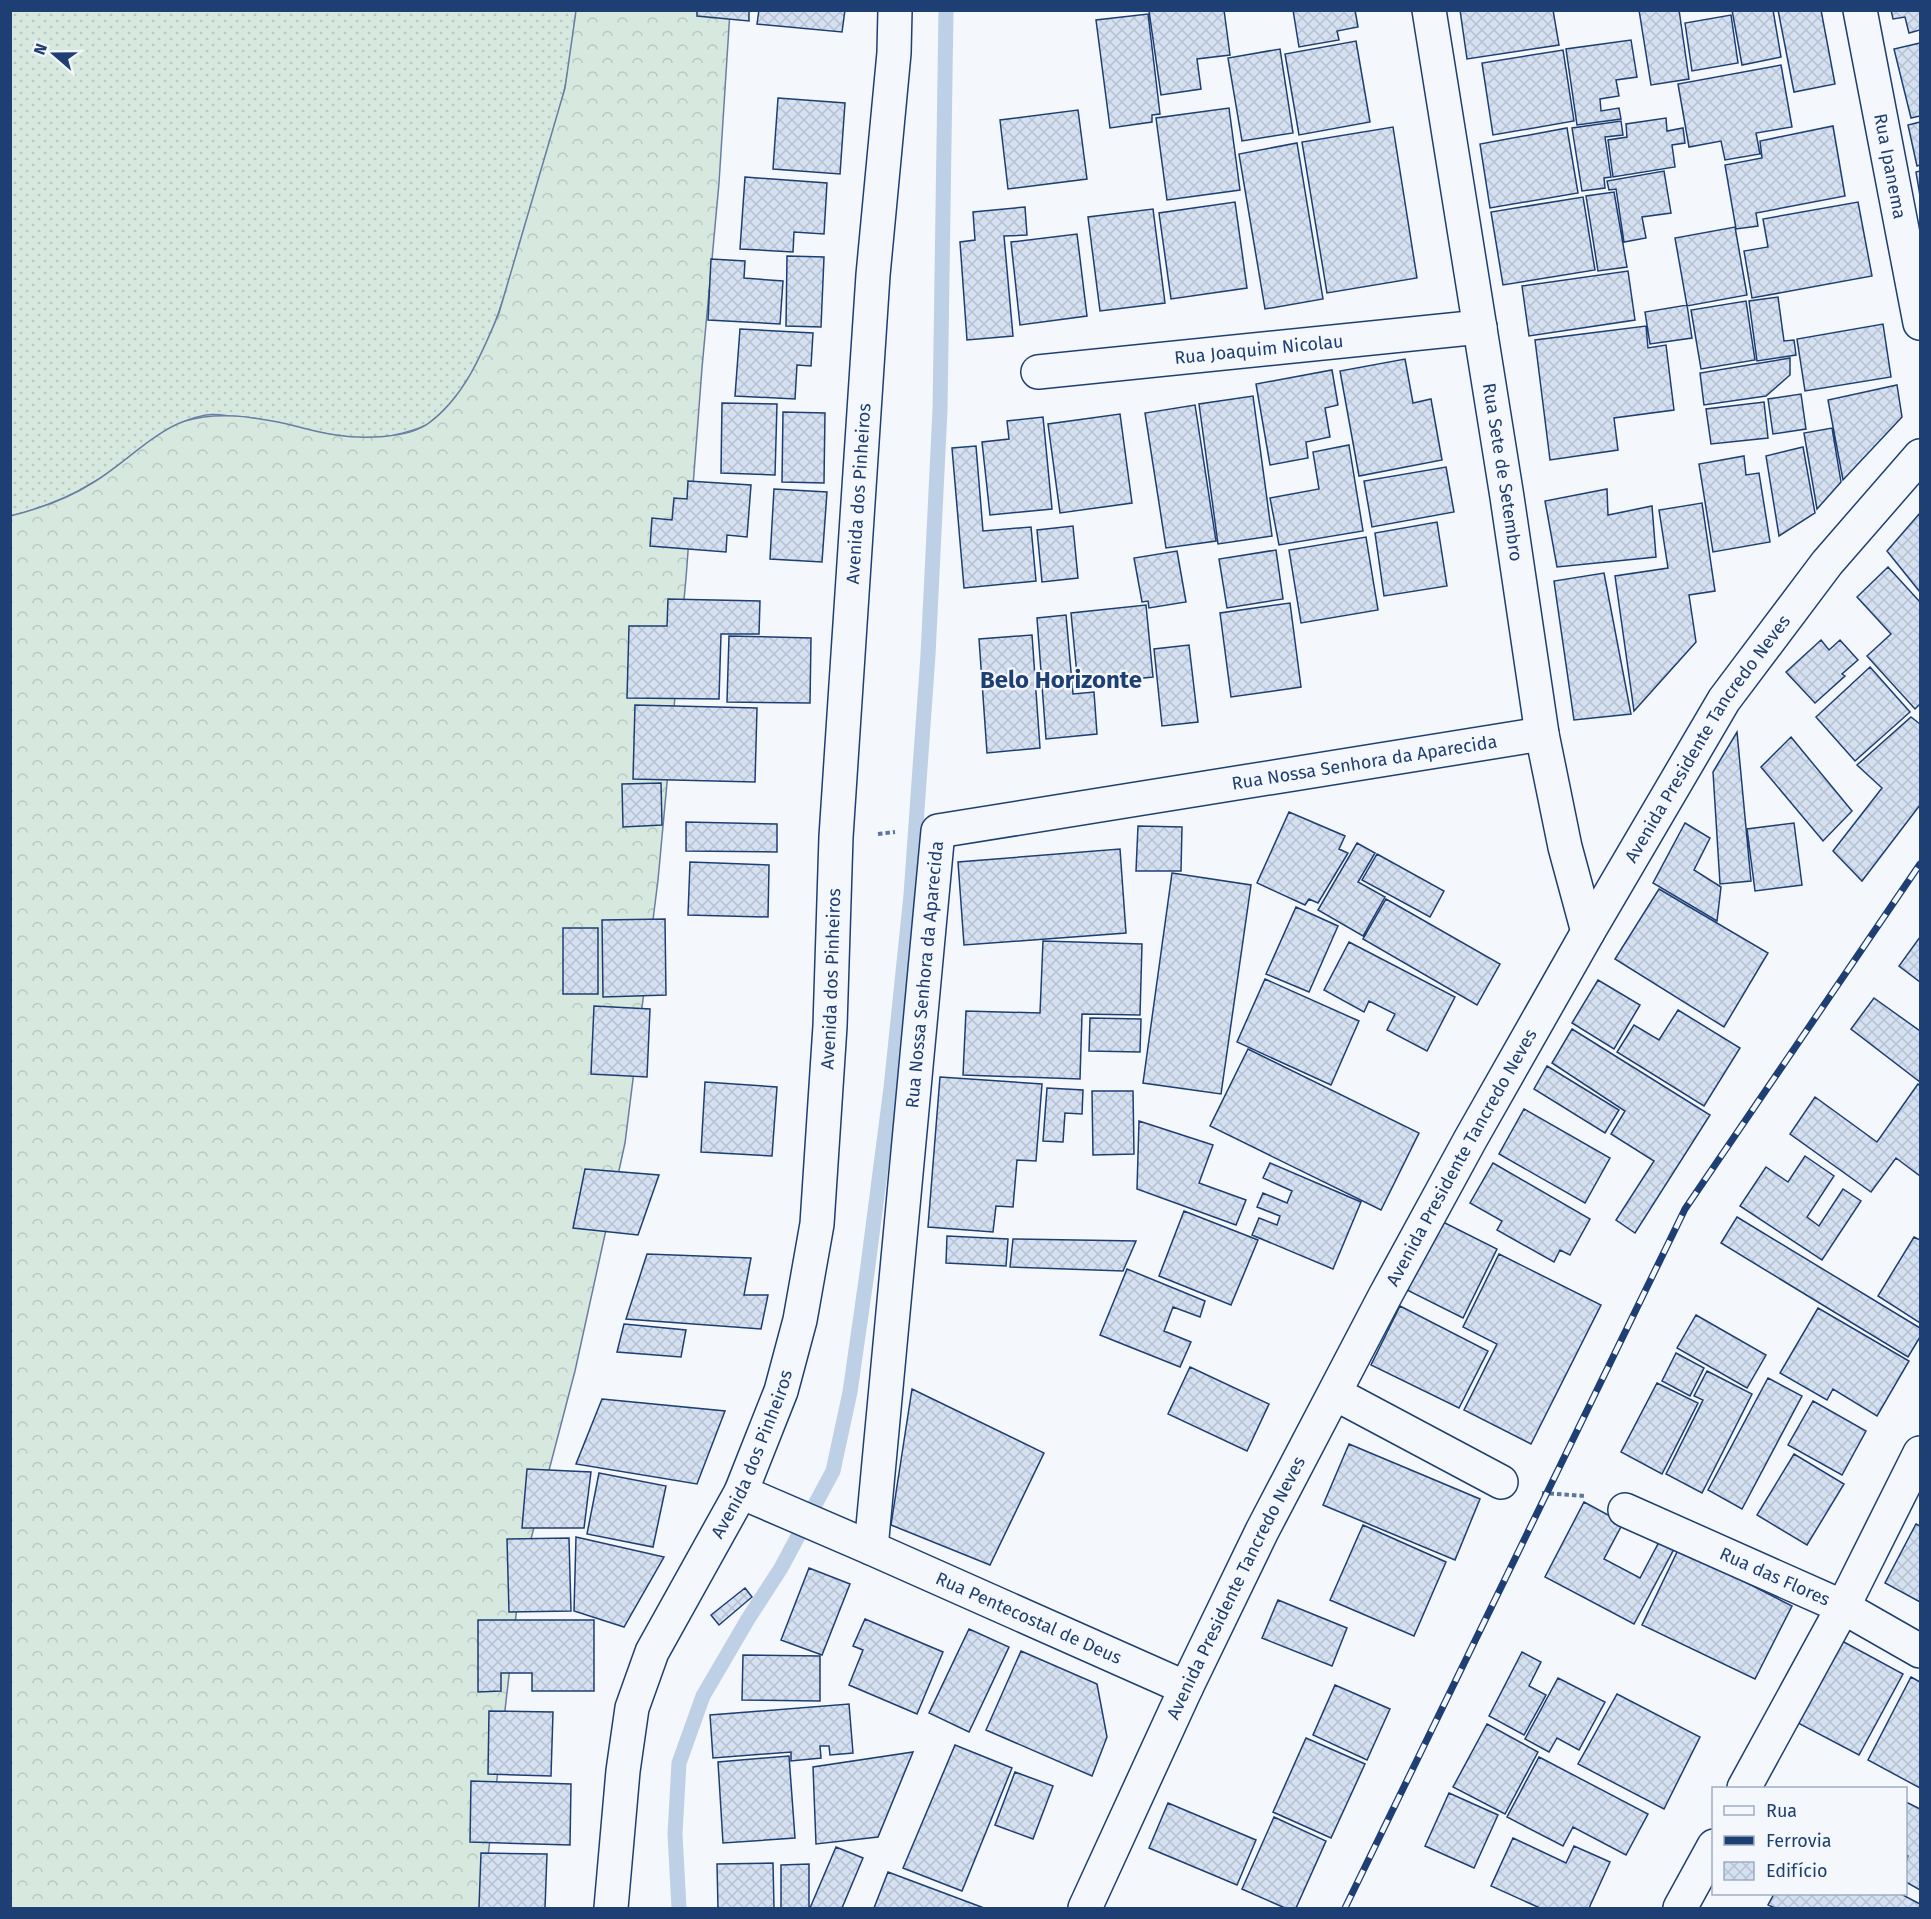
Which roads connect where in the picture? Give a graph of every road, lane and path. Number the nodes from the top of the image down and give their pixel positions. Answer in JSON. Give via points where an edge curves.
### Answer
{"nodes":[{"id":1,"x":896,"y":10,"type":"edge"},
{"id":2,"x":1430,"y":10,"type":"edge"},
{"id":3,"x":1860,"y":10,"type":"edge"},
{"id":4,"x":1920,"y":323,"type":"edge"},
{"id":5,"x":1480,"y":327,"type":"junction"},
{"id":6,"x":1038,"y":372,"type":"dead end"},
{"id":7,"x":1920,"y":456,"type":"edge"},
{"id":8,"x":1542,"y":734,"type":"junction"},
{"id":9,"x":897,"y":832,"type":"dead end"},
{"id":10,"x":874,"y":834,"type":"dead end"},
{"id":11,"x":1588,"y":932,"type":"junction"},
{"id":12,"x":1336,"y":1394,"type":"junction"},
{"id":13,"x":1920,"y":1453,"type":"edge"},
{"id":14,"x":1501,"y":1482,"type":"joint"},
{"id":15,"x":755,"y":1498,"type":"junction"},
{"id":16,"x":1625,"y":1510,"type":"joint"},
{"id":17,"x":871,"y":1548,"type":"junction"},
{"id":18,"x":1843,"y":1607,"type":"junction"},
{"id":19,"x":1920,"y":1651,"type":"edge"},
{"id":20,"x":1186,"y":1688,"type":"junction"},
{"id":21,"x":1745,"y":1787,"type":"edge"},
{"id":22,"x":1712,"y":1848,"type":"edge"},
{"id":23,"x":611,"y":1908,"type":"edge"},
{"id":24,"x":1085,"y":1908,"type":"edge"},
{"id":25,"x":1680,"y":1908,"type":"edge"}],
"edges":[{"from":1,"to":15,"type":"street","name":"Avenida dos Pinheiros","via":[[873,275],[836,837],[830,1026],[817,1224],[800,1320]]},
{"from":2,"to":5,"type":"street","name":"Rua Sete de Setembro"},
{"from":3,"to":4,"type":"street","name":"Rua Ipanema"},
{"from":5,"to":6,"type":"street","name":"Rua Joaquim Nicolau"},
{"from":5,"to":8,"type":"street","name":"Rua Sete de Setembro"},
{"from":7,"to":11,"type":"street","name":"Avenida Presidente Tancredo Neves","via":[[1827,563],[1724,700]]},
{"from":8,"to":11,"type":"street","name":"Rua Sete de Setembro","via":[[1565,848]]},
{"from":8,"to":17,"type":"street","name":"Rua Nossa Senhora da Aparecida","via":[[938,831]]},
{"from":9,"to":10,"type":"path"},
{"from":11,"to":12,"type":"street","name":"Avenida Presidente Tancredo Neves","via":[[1470,1140]]},
{"from":12,"to":14,"type":"street"},
{"from":12,"to":20,"type":"street","name":"Avenida Presidente Tancredo Neves","via":[[1262,1531]]},
{"from":13,"to":18,"type":"street"},
{"from":14,"to":16,"type":"path","via":[[1546,1494],[1590,1496]]},
{"from":15,"to":17,"type":"street","name":"Rua Pentecostal de Deus"},
{"from":15,"to":23,"type":"street","name":"Avenida dos Pinheiros","via":[[652,1652],[632,1708]]},
{"from":16,"to":18,"type":"street","name":"Rua das Flores"},
{"from":17,"to":20,"type":"street","name":"Rua Pentecostal de Deus"},
{"from":18,"to":19,"type":"street","name":"Rua das Flores"},
{"from":18,"to":21,"type":"street"},
{"from":20,"to":24,"type":"street","name":"Avenida Presidente Tancredo Neves"},
{"from":22,"to":25,"type":"street"}]}
